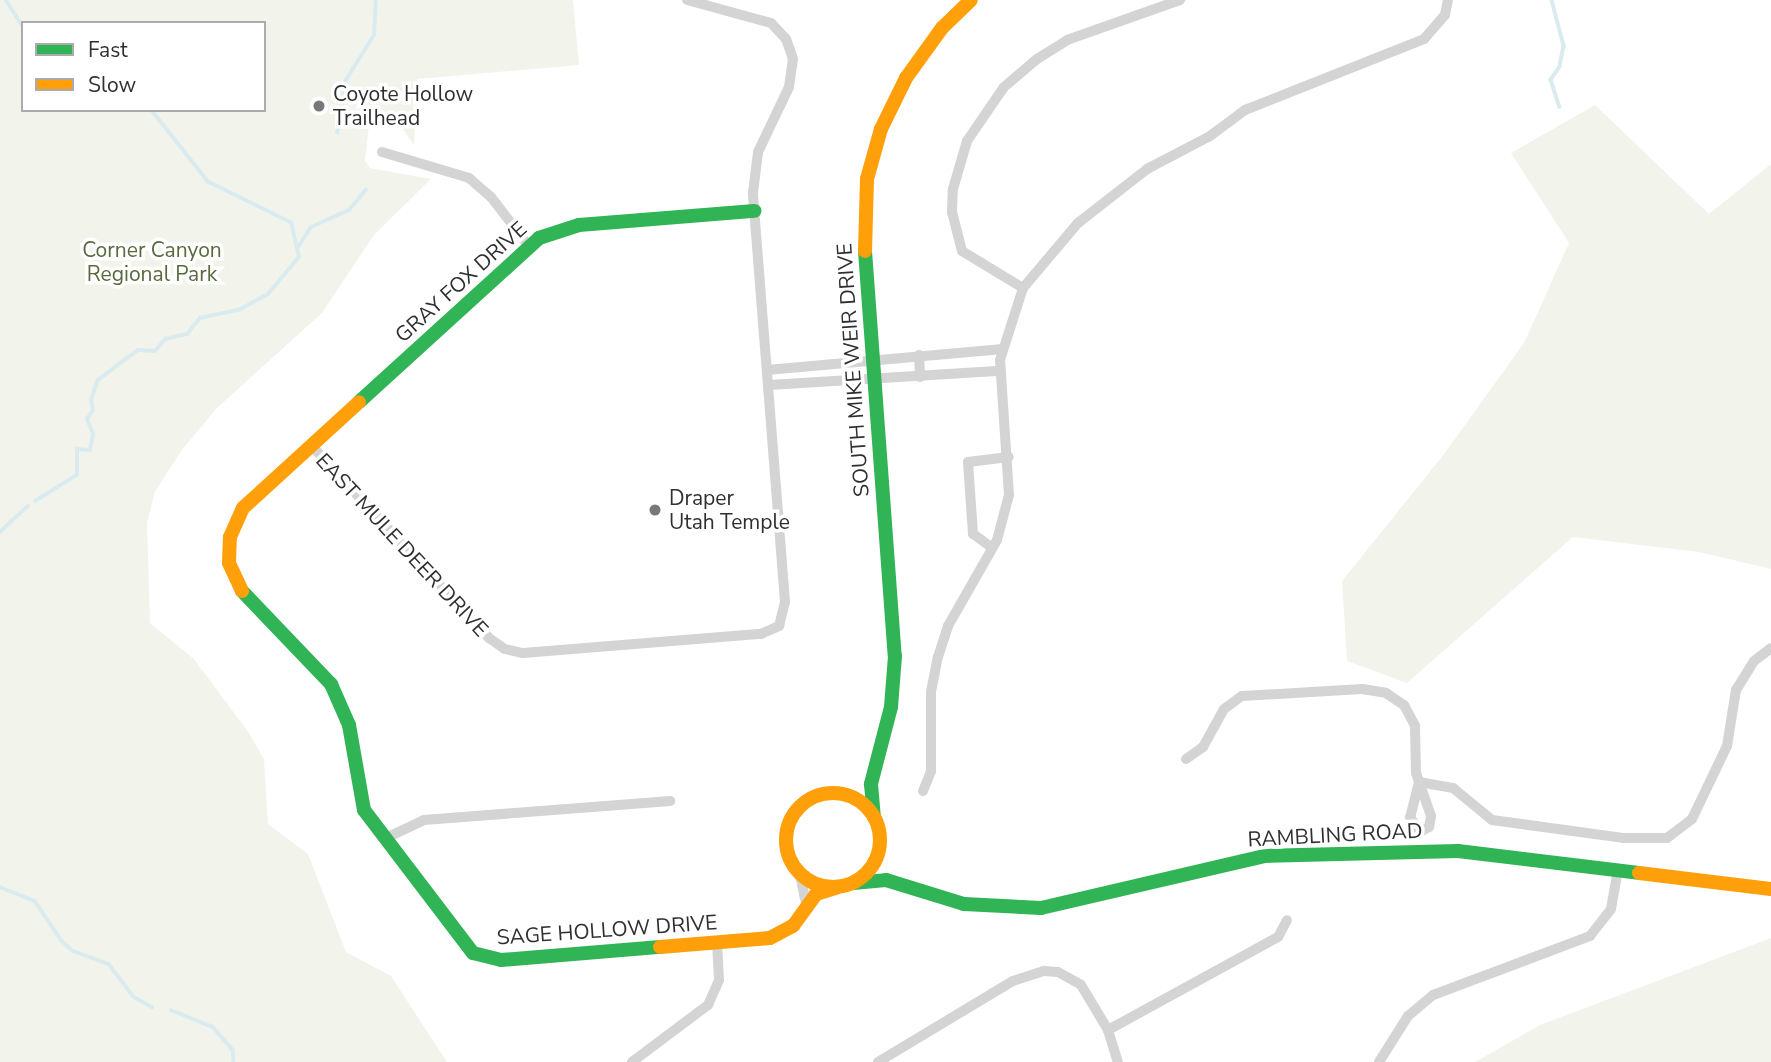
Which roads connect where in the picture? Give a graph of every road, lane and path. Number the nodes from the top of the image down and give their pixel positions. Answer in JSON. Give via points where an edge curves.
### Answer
{"nodes":[{"id":1,"x":687,"y":0,"type":"edge"},
{"id":2,"x":971,"y":0,"type":"edge"},
{"id":3,"x":1180,"y":0,"type":"edge"},
{"id":4,"x":1448,"y":0,"type":"edge"},
{"id":5,"x":382,"y":152,"type":"dead end"},
{"id":6,"x":754,"y":211,"type":"junction"},
{"id":7,"x":528,"y":246,"type":"junction"},
{"id":8,"x":1023,"y":288,"type":"junction"},
{"id":9,"x":1003,"y":349,"type":"junction"},
{"id":10,"x":919,"y":355,"type":"junction"},
{"id":11,"x":873,"y":359,"type":"junction"},
{"id":12,"x":1000,"y":365,"type":"junction"},
{"id":13,"x":768,"y":370,"type":"junction"},
{"id":14,"x":920,"y":377,"type":"junction"},
{"id":15,"x":875,"y":380,"type":"junction"},
{"id":16,"x":769,"y":386,"type":"junction"},
{"id":17,"x":311,"y":445,"type":"junction"},
{"id":18,"x":1009,"y":457,"type":"junction"},
{"id":19,"x":991,"y":547,"type":"junction"},
{"id":20,"x":1771,"y":648,"type":"edge"},
{"id":21,"x":1186,"y":759,"type":"dead end"},
{"id":22,"x":875,"y":766,"type":"junction"},
{"id":23,"x":1419,"y":782,"type":"junction"},
{"id":24,"x":923,"y":791,"type":"dead end"},
{"id":25,"x":838,"y":793,"type":"junction"},
{"id":26,"x":670,"y":801,"type":"dead end"},
{"id":27,"x":1411,"y":805,"type":"junction"},
{"id":28,"x":1428,"y":806,"type":"junction"},
{"id":29,"x":874,"y":816,"type":"junction"},
{"id":30,"x":1420,"y":832,"type":"junction"},
{"id":31,"x":384,"y":839,"type":"junction"},
{"id":32,"x":880,"y":849,"type":"junction"},
{"id":33,"x":1420,"y":851,"type":"junction"},
{"id":34,"x":1618,"y":870,"type":"junction"},
{"id":35,"x":800,"y":875,"type":"junction"},
{"id":36,"x":853,"y":883,"type":"junction"},
{"id":37,"x":907,"y":886,"type":"junction"},
{"id":38,"x":836,"y":888,"type":"junction"},
{"id":39,"x":1771,"y":889,"type":"edge"},
{"id":40,"x":806,"y":904,"type":"junction"},
{"id":41,"x":1287,"y":920,"type":"dead end"},
{"id":42,"x":717,"y":944,"type":"junction"},
{"id":43,"x":1108,"y":1030,"type":"junction"},
{"id":44,"x":632,"y":1062,"type":"edge"},
{"id":45,"x":878,"y":1062,"type":"edge"},
{"id":46,"x":1118,"y":1062,"type":"edge"},
{"id":47,"x":1378,"y":1062,"type":"edge"}],
"edges":[{"from":1,"to":6,"type":"street","via":[[764,20],[782,33],[792,52],[791,80],[758,152]]},
{"from":2,"to":11,"type":"street","name":"SOUTH MIKE WEIR DRIVE","via":[[942,28],[906,78],[872,159],[864,211]]},
{"from":3,"to":8,"type":"street","via":[[1067,40],[1037,59],[1004,87],[967,141],[953,189],[952,212],[962,251]]},
{"from":4,"to":8,"type":"street","via":[[1445,15],[1424,38],[1245,110],[1210,136],[1147,169],[1078,223]]},
{"from":5,"to":7,"type":"street","via":[[469,178],[491,197]]},
{"from":6,"to":7,"type":"street","name":"GRAY FOX DRIVE","via":[[579,225],[550,233]]},
{"from":6,"to":13,"type":"street"},
{"from":7,"to":17,"type":"street","name":"GRAY FOX DRIVE"},
{"from":8,"to":9,"type":"street"},
{"from":9,"to":10,"type":"street"},
{"from":9,"to":12,"type":"street"},
{"from":10,"to":11,"type":"street"},
{"from":10,"to":14,"type":"street"},
{"from":11,"to":13,"type":"street"},
{"from":11,"to":15,"type":"street","name":"SOUTH MIKE WEIR DRIVE"},
{"from":12,"to":14,"type":"street"},
{"from":12,"to":18,"type":"street"},
{"from":13,"to":16,"type":"street"},
{"from":14,"to":15,"type":"street"},
{"from":15,"to":16,"type":"street"},
{"from":15,"to":22,"type":"street","name":"SOUTH MIKE WEIR DRIVE","via":[[895,656],[891,707]]},
{"from":16,"to":17,"type":"street","name":"EAST MULE DEER DRIVE","via":[[785,608],[782,623],[761,635],[523,653],[505,649],[489,638]]},
{"from":17,"to":31,"type":"street","name":"SAGE HOLLOW DRIVE","via":[[243,508],[230,537],[229,563],[240,589],[336,693],[349,725],[360,802]]},
{"from":18,"to":19,"type":"street","via":[[1009,495]]},
{"from":18,"to":19,"type":"street","via":[[968,462],[973,534]]},
{"from":19,"to":24,"type":"street","via":[[948,626],[939,657],[932,692],[931,771]]},
{"from":20,"to":23,"type":"street","via":[[1754,661],[1736,690],[1727,746],[1692,819],[1667,838],[1623,838],[1492,820],[1453,788]]},
{"from":21,"to":23,"type":"street","via":[[1203,747],[1224,709],[1242,696],[1373,690],[1405,707],[1415,726]]},
{"from":22,"to":25,"type":"street","via":[[863,783]]},
{"from":22,"to":29,"type":"street","name":"SOUTH MIKE WEIR DRIVE","via":[[870,793]]},
{"from":23,"to":27,"type":"street"},
{"from":23,"to":28,"type":"street"},
{"from":25,"to":29,"type":"street","via":[[855,798]]},
{"from":25,"to":35,"type":"street","via":[[806,801],[789,820],[787,853]]},
{"from":26,"to":31,"type":"street","via":[[424,820]]},
{"from":27,"to":28,"type":"street"},
{"from":27,"to":30,"type":"street","via":[[1412,827]]},
{"from":28,"to":30,"type":"street","via":[[1429,827]]},
{"from":29,"to":32,"type":"street"},
{"from":30,"to":33,"type":"street"},
{"from":31,"to":42,"type":"street","name":"SAGE HOLLOW DRIVE","via":[[461,943],[486,959]]},
{"from":32,"to":36,"type":"street","via":[[867,873]]},
{"from":32,"to":37,"type":"street","via":[[889,872]]},
{"from":33,"to":34,"type":"street","name":"RAMBLING ROAD","via":[[1488,852]]},
{"from":33,"to":37,"type":"street","name":"RAMBLING ROAD","via":[[1264,856],[1041,908],[979,906]]},
{"from":34,"to":39,"type":"street","name":"RAMBLING ROAD"},
{"from":34,"to":47,"type":"street","via":[[1611,909],[1590,936],[1433,995],[1408,1016]]},
{"from":35,"to":38,"type":"street"},
{"from":35,"to":40,"type":"street"},
{"from":36,"to":37,"type":"street","name":"RAMBLING ROAD","via":[[875,880]]},
{"from":36,"to":38,"type":"street"},
{"from":38,"to":40,"type":"street","name":"SAGE HOLLOW DRIVE"},
{"from":40,"to":42,"type":"street","name":"SAGE HOLLOW DRIVE","via":[[793,926],[777,936]]},
{"from":41,"to":43,"type":"street","via":[[1278,937]]},
{"from":42,"to":44,"type":"street","via":[[719,980],[708,1005]]},
{"from":43,"to":45,"type":"street","via":[[1081,985],[1058,972],[1044,971],[1013,981]]},
{"from":43,"to":46,"type":"street"}]}
